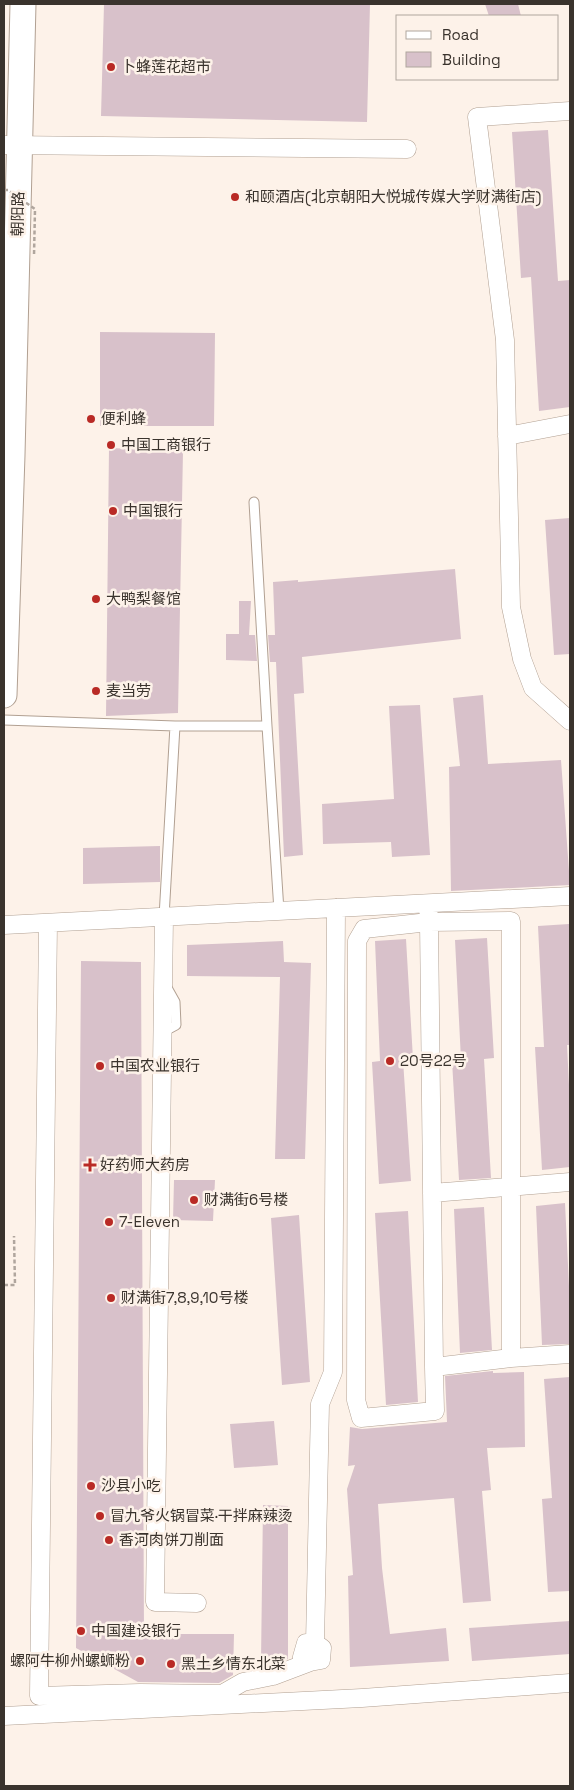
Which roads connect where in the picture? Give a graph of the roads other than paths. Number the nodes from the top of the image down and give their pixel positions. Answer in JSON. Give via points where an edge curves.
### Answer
{"nodes":[{"id":1,"x":23,"y":4,"type":"edge"},
{"id":2,"x":570,"y":111,"type":"edge"},
{"id":3,"x":12,"y":144,"type":"edge"},
{"id":4,"x":407,"y":149,"type":"dead end"},
{"id":5,"x":570,"y":424,"type":"edge"},
{"id":6,"x":507,"y":436,"type":"junction"},
{"id":7,"x":254,"y":502,"type":"dead end"},
{"id":8,"x":4,"y":695,"type":"edge"},
{"id":9,"x":4,"y":720,"type":"edge"},
{"id":10,"x":570,"y":721,"type":"edge"},
{"id":11,"x":175,"y":726,"type":"junction"},
{"id":12,"x":267,"y":726,"type":"junction"},
{"id":13,"x":570,"y":896,"type":"edge"},
{"id":14,"x":428,"y":904,"type":"junction"},
{"id":15,"x":336,"y":908,"type":"junction"},
{"id":16,"x":278,"y":911,"type":"junction"},
{"id":17,"x":164,"y":917,"type":"junction"},
{"id":18,"x":429,"y":922,"type":"junction"},
{"id":19,"x":48,"y":923,"type":"junction"},
{"id":20,"x":4,"y":925,"type":"edge"},
{"id":21,"x":570,"y":1182,"type":"edge"},
{"id":22,"x":512,"y":1187,"type":"junction"},
{"id":23,"x":432,"y":1192,"type":"junction"},
{"id":24,"x":570,"y":1354,"type":"edge"},
{"id":25,"x":511,"y":1358,"type":"junction"},
{"id":26,"x":434,"y":1367,"type":"junction"},
{"id":27,"x":197,"y":1602,"type":"dead end"},
{"id":28,"x":570,"y":1683,"type":"edge"},
{"id":29,"x":4,"y":1716,"type":"edge"}],
"edges":[{"from":1,"to":3,"type":"street","name":"朝阳路"},
{"from":2,"to":6,"type":"street","via":[[477,117],[505,340]]},
{"from":3,"to":4,"type":"street"},
{"from":3,"to":8,"type":"street","name":"朝阳路","via":[[12,455]]},
{"from":5,"to":6,"type":"street"},
{"from":6,"to":10,"type":"street","via":[[511,607],[520,650],[533,688]]},
{"from":7,"to":12,"type":"lane"},
{"from":9,"to":11,"type":"lane"},
{"from":11,"to":12,"type":"lane"},
{"from":11,"to":17,"type":"lane"},
{"from":12,"to":16,"type":"lane"},
{"from":13,"to":14,"type":"street"},
{"from":14,"to":15,"type":"street"},
{"from":14,"to":18,"type":"street"},
{"from":15,"to":16,"type":"street"},
{"from":15,"to":19,"type":"street","via":[[333,1372],[320,1404],[316,1643],[322,1648],[321,1660],[243,1682],[222,1694],[39,1696]]},
{"from":16,"to":17,"type":"street"},
{"from":17,"to":19,"type":"street"},
{"from":17,"to":27,"type":"street","via":[[155,1602]]},
{"from":18,"to":22,"type":"street","via":[[511,921]]},
{"from":18,"to":23,"type":"street"},
{"from":18,"to":26,"type":"street","via":[[364,929],[357,941],[356,1400],[361,1418],[435,1411]]},
{"from":19,"to":20,"type":"street"},
{"from":21,"to":22,"type":"street"},
{"from":22,"to":23,"type":"street"},
{"from":22,"to":25,"type":"street"},
{"from":23,"to":26,"type":"street"},
{"from":24,"to":25,"type":"street"},
{"from":25,"to":26,"type":"street"},
{"from":28,"to":29,"type":"street","via":[[362,1698]]}]}
